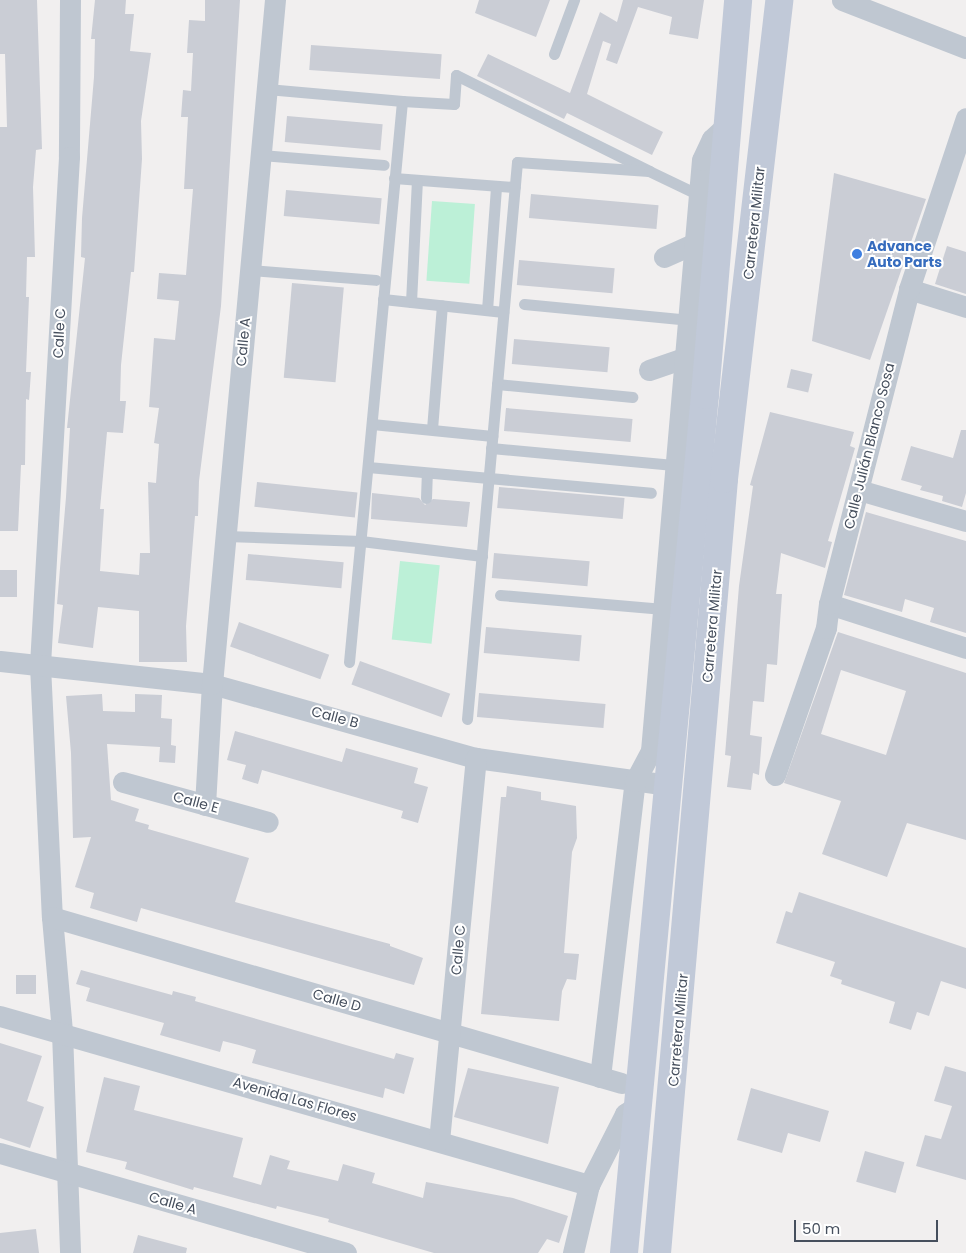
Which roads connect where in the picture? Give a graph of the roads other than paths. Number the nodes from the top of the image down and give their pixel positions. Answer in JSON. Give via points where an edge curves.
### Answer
{"nodes":[{"id":1,"x":70,"y":0,"type":"edge"},
{"id":2,"x":275,"y":0,"type":"edge"},
{"id":3,"x":574,"y":0,"type":"edge"},
{"id":4,"x":738,"y":0,"type":"edge"},
{"id":5,"x":779,"y":0,"type":"edge"},
{"id":6,"x":842,"y":0,"type":"edge"},
{"id":7,"x":966,"y":48,"type":"edge"},
{"id":8,"x":554,"y":54,"type":"dead end"},
{"id":9,"x":267,"y":89,"type":"junction"},
{"id":10,"x":402,"y":101,"type":"junction"},
{"id":11,"x":966,"y":118,"type":"edge"},
{"id":12,"x":727,"y":125,"type":"junction"},
{"id":13,"x":261,"y":155,"type":"junction"},
{"id":14,"x":384,"y":165,"type":"dead end"},
{"id":15,"x":649,"y":171,"type":"junction"},
{"id":16,"x":394,"y":178,"type":"junction"},
{"id":17,"x":417,"y":180,"type":"junction"},
{"id":18,"x":496,"y":186,"type":"junction"},
{"id":19,"x":515,"y":187,"type":"junction"},
{"id":20,"x":699,"y":195,"type":"junction"},
{"id":21,"x":696,"y":243,"type":"junction"},
{"id":22,"x":664,"y":257,"type":"dead end"},
{"id":23,"x":250,"y":270,"type":"junction"},
{"id":24,"x":376,"y":280,"type":"dead end"},
{"id":25,"x":909,"y":288,"type":"junction"},
{"id":26,"x":383,"y":299,"type":"junction"},
{"id":27,"x":411,"y":302,"type":"junction"},
{"id":28,"x":524,"y":304,"type":"dead end"},
{"id":29,"x":442,"y":305,"type":"junction"},
{"id":30,"x":966,"y":307,"type":"edge"},
{"id":31,"x":487,"y":310,"type":"junction"},
{"id":32,"x":504,"y":312,"type":"junction"},
{"id":33,"x":690,"y":320,"type":"junction"},
{"id":34,"x":687,"y":357,"type":"junction"},
{"id":35,"x":649,"y":370,"type":"dead end"},
{"id":36,"x":497,"y":384,"type":"junction"},
{"id":37,"x":632,"y":397,"type":"dead end"},
{"id":38,"x":372,"y":424,"type":"junction"},
{"id":39,"x":432,"y":429,"type":"junction"},
{"id":40,"x":492,"y":436,"type":"junction"},
{"id":41,"x":491,"y":448,"type":"junction"},
{"id":42,"x":676,"y":465,"type":"junction"},
{"id":43,"x":368,"y":467,"type":"junction"},
{"id":44,"x":427,"y":473,"type":"junction"},
{"id":45,"x":488,"y":478,"type":"junction"},
{"id":46,"x":859,"y":490,"type":"junction"},
{"id":47,"x":650,"y":492,"type":"dead end"},
{"id":48,"x":426,"y":498,"type":"dead end"},
{"id":49,"x":966,"y":521,"type":"edge"},
{"id":50,"x":226,"y":536,"type":"junction"},
{"id":51,"x":360,"y":542,"type":"junction"},
{"id":52,"x":482,"y":556,"type":"junction"},
{"id":53,"x":500,"y":595,"type":"dead end"},
{"id":54,"x":829,"y":604,"type":"junction"},
{"id":55,"x":663,"y":609,"type":"junction"},
{"id":56,"x":966,"y":648,"type":"edge"},
{"id":57,"x":0,"y":661,"type":"edge"},
{"id":58,"x":349,"y":662,"type":"dead end"},
{"id":59,"x":40,"y":666,"type":"junction"},
{"id":60,"x":212,"y":684,"type":"junction"},
{"id":61,"x":467,"y":719,"type":"dead end"},
{"id":62,"x":476,"y":758,"type":"junction"},
{"id":63,"x":775,"y":775,"type":"dead end"},
{"id":64,"x":635,"y":781,"type":"junction"},
{"id":65,"x":123,"y":782,"type":"dead end"},
{"id":66,"x":668,"y":785,"type":"junction"},
{"id":67,"x":205,"y":804,"type":"junction"},
{"id":68,"x":268,"y":822,"type":"dead end"},
{"id":69,"x":52,"y":917,"type":"junction"},
{"id":70,"x":0,"y":1016,"type":"edge"},
{"id":71,"x":62,"y":1032,"type":"junction"},
{"id":72,"x":451,"y":1033,"type":"junction"},
{"id":73,"x":600,"y":1077,"type":"junction"},
{"id":74,"x":621,"y":1083,"type":"dead end"},
{"id":75,"x":640,"y":1104,"type":"junction"},
{"id":76,"x":439,"y":1142,"type":"junction"},
{"id":77,"x":0,"y":1153,"type":"edge"},
{"id":78,"x":67,"y":1172,"type":"junction"},
{"id":79,"x":589,"y":1185,"type":"junction"},
{"id":80,"x":70,"y":1253,"type":"edge"},
{"id":81,"x":346,"y":1253,"type":"edge"},
{"id":82,"x":573,"y":1253,"type":"edge"},
{"id":83,"x":624,"y":1253,"type":"edge"},
{"id":84,"x":657,"y":1253,"type":"edge"}],
"edges":[{"from":1,"to":59,"type":"street","name":"Calle C","via":[[69,157]]},
{"from":2,"to":9,"type":"street","name":"Calle A"},
{"from":3,"to":8,"type":"lane"},
{"from":4,"to":12,"type":"main road","name":"Carretera Militar"},
{"from":5,"to":84,"type":"main road","name":"Carretera Militar","via":[[724,479]]},
{"from":6,"to":7,"type":"street"},
{"from":9,"to":10,"type":"lane"},
{"from":9,"to":13,"type":"street","name":"Calle A"},
{"from":10,"to":15,"type":"lane","via":[[454,104],[456,74]]},
{"from":10,"to":16,"type":"lane"},
{"from":11,"to":25,"type":"street","name":"Calle Julián Blanco Sosa"},
{"from":12,"to":20,"type":"street","via":[[712,139],[702,160]]},
{"from":12,"to":66,"type":"main road","name":"Carretera Militar"},
{"from":13,"to":14,"type":"lane"},
{"from":13,"to":23,"type":"street","name":"Calle A"},
{"from":15,"to":19,"type":"lane","via":[[517,162]]},
{"from":15,"to":20,"type":"lane"},
{"from":16,"to":17,"type":"lane"},
{"from":16,"to":26,"type":"lane"},
{"from":17,"to":18,"type":"lane"},
{"from":17,"to":27,"type":"lane"},
{"from":18,"to":19,"type":"lane"},
{"from":18,"to":31,"type":"lane"},
{"from":19,"to":32,"type":"lane"},
{"from":20,"to":21,"type":"street"},
{"from":21,"to":22,"type":"street"},
{"from":21,"to":33,"type":"street"},
{"from":23,"to":24,"type":"lane"},
{"from":23,"to":50,"type":"street","name":"Calle A"},
{"from":25,"to":30,"type":"street"},
{"from":25,"to":46,"type":"street","name":"Calle Julián Blanco Sosa"},
{"from":26,"to":27,"type":"lane"},
{"from":26,"to":38,"type":"lane"},
{"from":27,"to":29,"type":"lane"},
{"from":28,"to":33,"type":"lane"},
{"from":29,"to":31,"type":"lane"},
{"from":29,"to":39,"type":"lane"},
{"from":31,"to":32,"type":"lane"},
{"from":32,"to":36,"type":"lane"},
{"from":33,"to":34,"type":"street"},
{"from":34,"to":35,"type":"street"},
{"from":34,"to":42,"type":"street"},
{"from":36,"to":37,"type":"lane"},
{"from":36,"to":40,"type":"lane"},
{"from":38,"to":39,"type":"lane"},
{"from":38,"to":43,"type":"lane"},
{"from":39,"to":40,"type":"lane"},
{"from":40,"to":41,"type":"lane"},
{"from":41,"to":42,"type":"lane"},
{"from":41,"to":45,"type":"lane"},
{"from":42,"to":55,"type":"street"},
{"from":43,"to":44,"type":"lane"},
{"from":43,"to":51,"type":"lane"},
{"from":44,"to":45,"type":"lane"},
{"from":44,"to":48,"type":"lane"},
{"from":45,"to":47,"type":"lane"},
{"from":45,"to":52,"type":"lane"},
{"from":46,"to":49,"type":"street"},
{"from":46,"to":54,"type":"street","name":"Calle Julián Blanco Sosa"},
{"from":50,"to":51,"type":"lane"},
{"from":50,"to":60,"type":"street","name":"Calle A"},
{"from":51,"to":52,"type":"lane"},
{"from":51,"to":58,"type":"lane"},
{"from":52,"to":61,"type":"lane"},
{"from":53,"to":55,"type":"lane"},
{"from":54,"to":56,"type":"street"},
{"from":54,"to":63,"type":"street","name":"Calle Julián Blanco Sosa","via":[[826,628]]},
{"from":55,"to":64,"type":"street","via":[[651,751]]},
{"from":57,"to":59,"type":"street","name":"Calle B"},
{"from":59,"to":60,"type":"street","name":"Calle B"},
{"from":59,"to":69,"type":"street","name":"Calle C"},
{"from":60,"to":62,"type":"street","name":"Calle B"},
{"from":60,"to":67,"type":"street","name":"Calle A"},
{"from":62,"to":64,"type":"street","name":"Calle B"},
{"from":62,"to":72,"type":"street","name":"Calle C"},
{"from":64,"to":66,"type":"street","name":"Calle B"},
{"from":64,"to":73,"type":"street"},
{"from":65,"to":67,"type":"street","name":"Calle E"},
{"from":66,"to":75,"type":"main road","name":"Carretera Militar"},
{"from":67,"to":68,"type":"street","name":"Calle E"},
{"from":69,"to":71,"type":"street","name":"Calle C"},
{"from":69,"to":72,"type":"street","name":"Calle D"},
{"from":70,"to":71,"type":"street","name":"Avenida Las Flores"},
{"from":71,"to":76,"type":"street","name":"Avenida Las Flores"},
{"from":71,"to":78,"type":"street","name":"Calle C"},
{"from":72,"to":73,"type":"street","name":"Calle D"},
{"from":72,"to":76,"type":"street","name":"Calle C"},
{"from":73,"to":74,"type":"street","name":"Calle D"},
{"from":75,"to":79,"type":"street","via":[[625,1114]]},
{"from":75,"to":83,"type":"main road","name":"Carretera Militar"},
{"from":76,"to":79,"type":"street","name":"Avenida Las Flores"},
{"from":77,"to":78,"type":"street","name":"Calle A"},
{"from":78,"to":80,"type":"street"},
{"from":78,"to":81,"type":"street","name":"Calle A"},
{"from":79,"to":82,"type":"street"}]}
